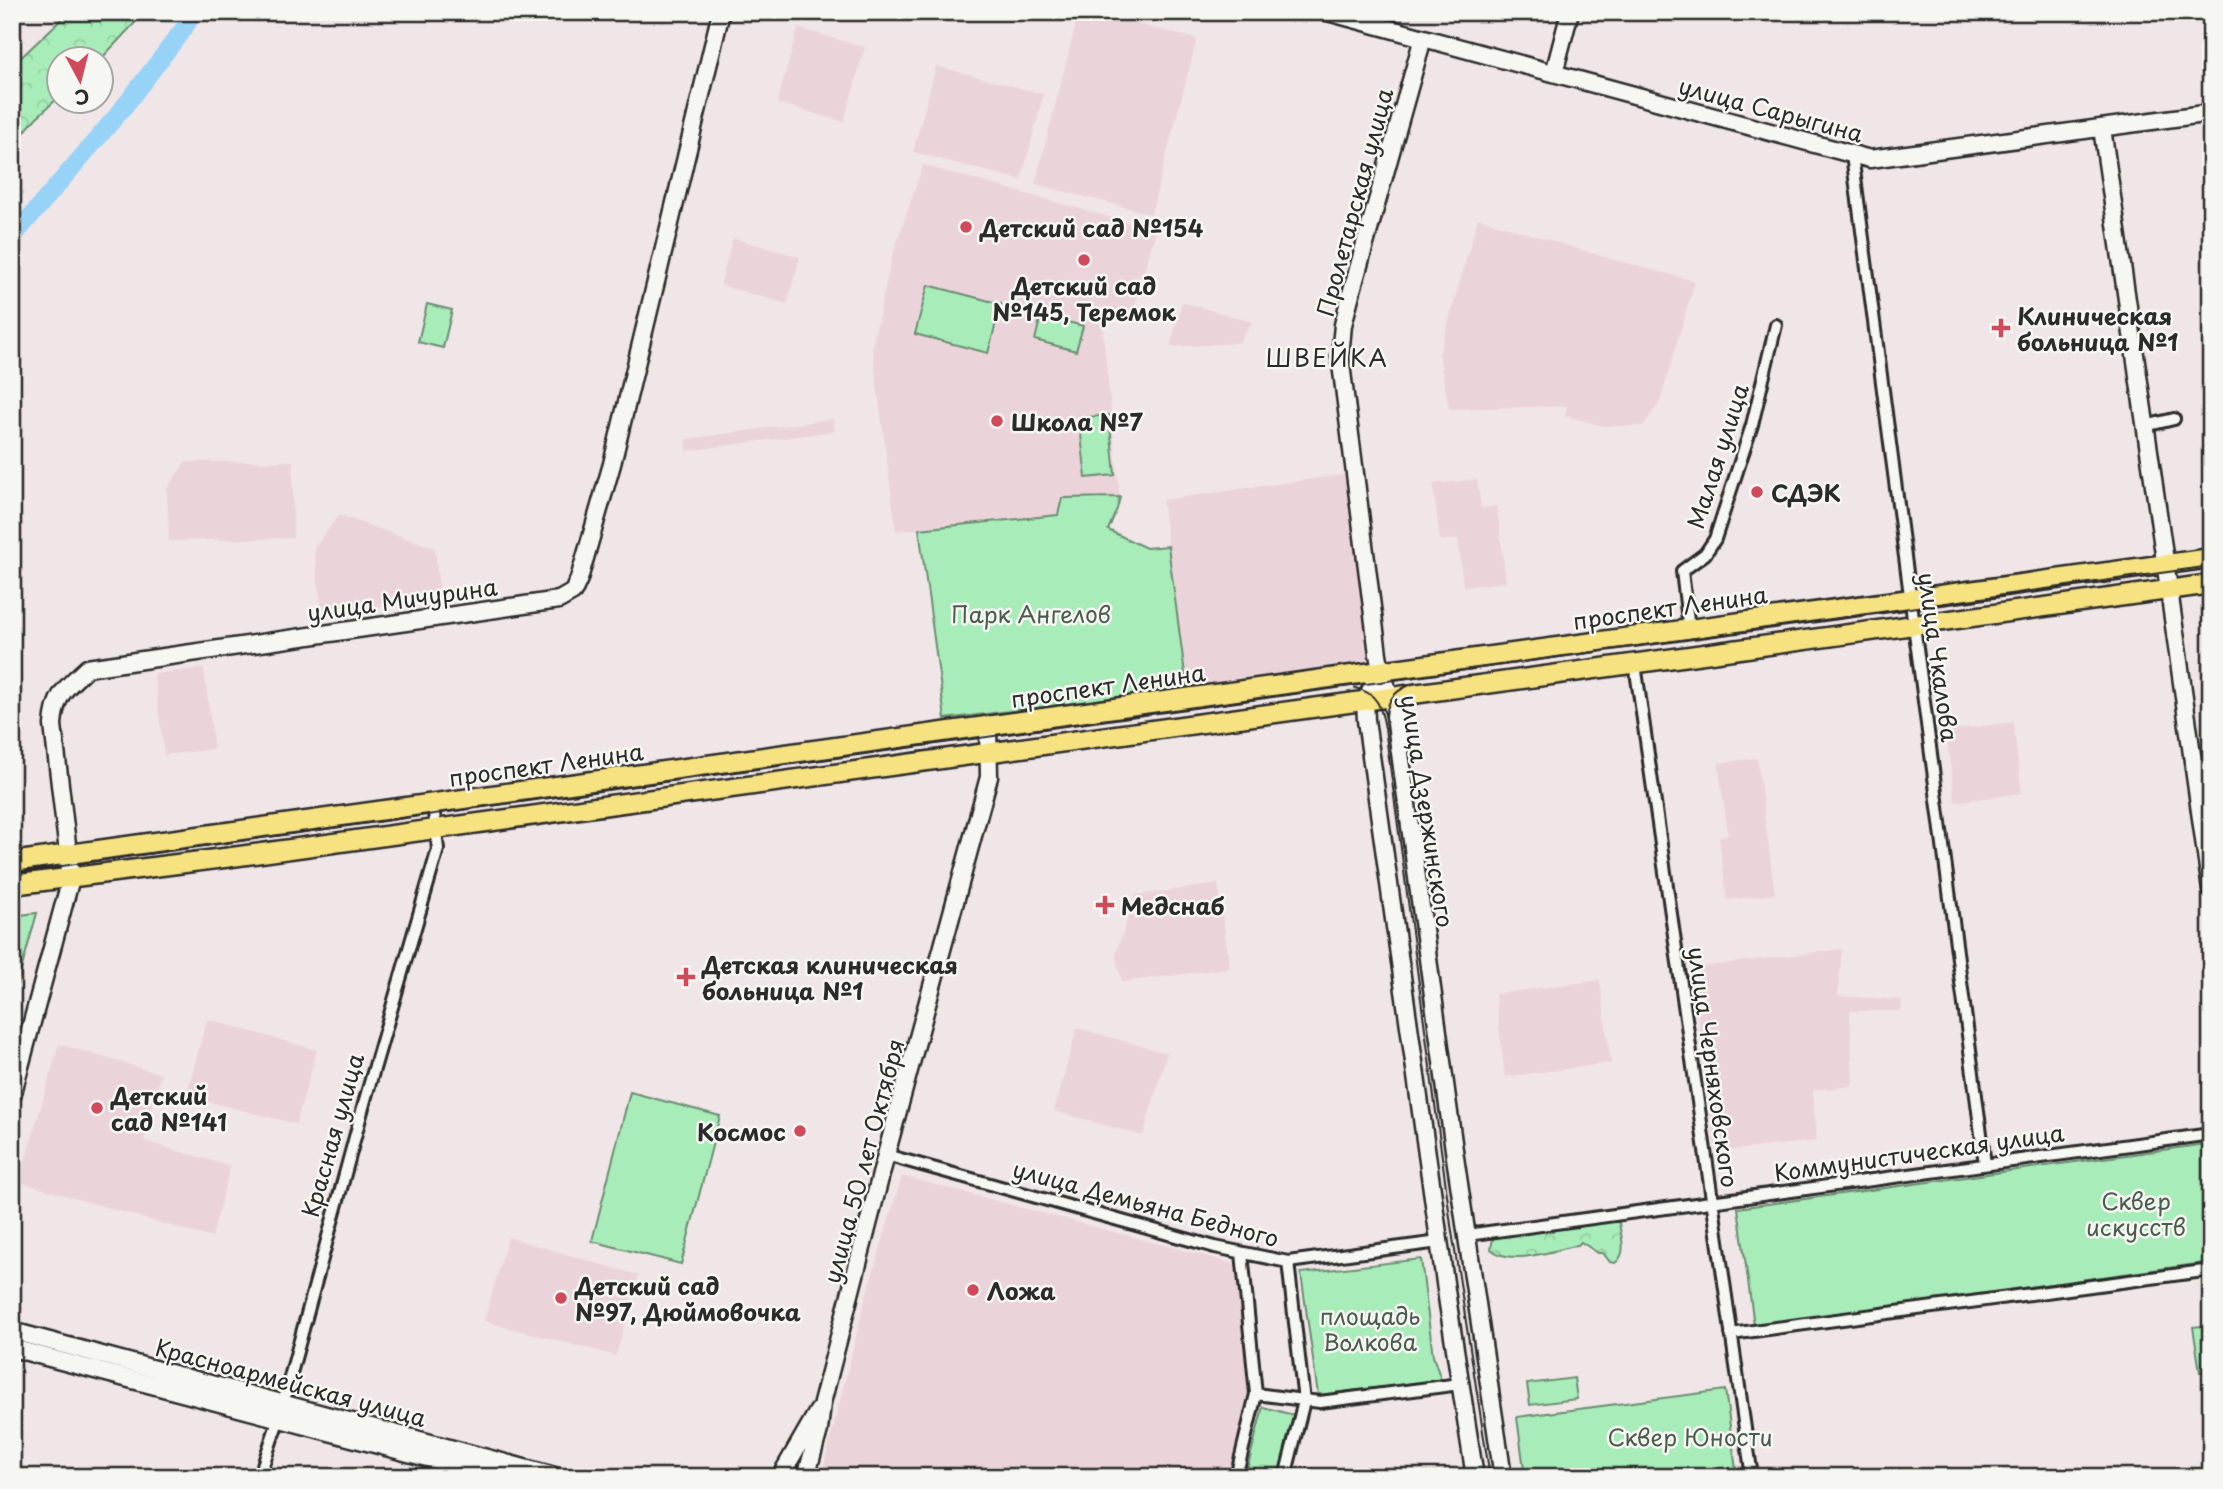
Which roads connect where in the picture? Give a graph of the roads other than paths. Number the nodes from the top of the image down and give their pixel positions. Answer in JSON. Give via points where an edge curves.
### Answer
{"nodes":[{"id":1,"x":722,"y":12,"type":"edge"},
{"id":2,"x":1328,"y":12,"type":"edge"},
{"id":3,"x":1570,"y":12,"type":"edge"},
{"id":4,"x":1423,"y":38,"type":"junction"},
{"id":5,"x":1554,"y":74,"type":"junction"},
{"id":6,"x":2211,"y":113,"type":"edge"},
{"id":7,"x":2102,"y":128,"type":"junction"},
{"id":8,"x":1852,"y":155,"type":"junction"},
{"id":9,"x":1776,"y":326,"type":"dead end"},
{"id":10,"x":2174,"y":419,"type":"dead end"},
{"id":11,"x":2145,"y":426,"type":"junction"},
{"id":12,"x":2211,"y":558,"type":"edge"},
{"id":13,"x":2166,"y":565,"type":"junction"},
{"id":14,"x":2211,"y":584,"type":"edge"},
{"id":15,"x":2169,"y":589,"type":"junction"},
{"id":16,"x":1909,"y":600,"type":"junction"},
{"id":17,"x":1913,"y":625,"type":"junction"},
{"id":18,"x":1689,"y":629,"type":"junction"},
{"id":19,"x":1635,"y":664,"type":"junction"},
{"id":20,"x":1380,"y":671,"type":"junction"},
{"id":21,"x":1391,"y":697,"type":"junction"},
{"id":22,"x":1365,"y":701,"type":"junction"},
{"id":23,"x":988,"y":726,"type":"junction"},
{"id":24,"x":990,"y":751,"type":"junction"},
{"id":25,"x":2211,"y":763,"type":"edge"},
{"id":26,"x":2194,"y":765,"type":"junction"},
{"id":27,"x":433,"y":804,"type":"junction"},
{"id":28,"x":436,"y":829,"type":"junction"},
{"id":29,"x":68,"y":855,"type":"junction"},
{"id":30,"x":12,"y":862,"type":"edge"},
{"id":31,"x":71,"y":878,"type":"junction"},
{"id":32,"x":12,"y":886,"type":"edge"},
{"id":33,"x":2211,"y":890,"type":"edge"},
{"id":34,"x":12,"y":1096,"type":"edge"},
{"id":35,"x":2211,"y":1134,"type":"edge"},
{"id":36,"x":886,"y":1155,"type":"junction"},
{"id":37,"x":1985,"y":1164,"type":"junction"},
{"id":38,"x":1712,"y":1201,"type":"junction"},
{"id":39,"x":1467,"y":1236,"type":"junction"},
{"id":40,"x":1440,"y":1242,"type":"junction"},
{"id":41,"x":1242,"y":1253,"type":"junction"},
{"id":42,"x":1288,"y":1262,"type":"junction"},
{"id":43,"x":2211,"y":1270,"type":"edge"},
{"id":44,"x":12,"y":1331,"type":"edge"},
{"id":45,"x":1731,"y":1334,"type":"junction"},
{"id":46,"x":12,"y":1348,"type":"edge"},
{"id":47,"x":1460,"y":1384,"type":"junction"},
{"id":48,"x":1256,"y":1394,"type":"junction"},
{"id":49,"x":1304,"y":1401,"type":"junction"},
{"id":50,"x":822,"y":1403,"type":"junction"},
{"id":51,"x":281,"y":1411,"type":"junction"},
{"id":52,"x":259,"y":1477,"type":"edge"},
{"id":53,"x":499,"y":1477,"type":"edge"},
{"id":54,"x":558,"y":1477,"type":"edge"},
{"id":55,"x":782,"y":1477,"type":"edge"},
{"id":56,"x":806,"y":1477,"type":"edge"},
{"id":57,"x":1236,"y":1477,"type":"edge"},
{"id":58,"x":1285,"y":1477,"type":"edge"},
{"id":59,"x":1475,"y":1477,"type":"edge"},
{"id":60,"x":1503,"y":1477,"type":"edge"},
{"id":61,"x":1752,"y":1477,"type":"edge"}],
"edges":[{"from":1,"to":29,"type":"street","name":"улица Мичурина","via":[[611,464],[573,592],[559,600],[88,668],[70,682],[54,710]]},
{"from":2,"to":4,"type":"street","name":"улица Сарыгина"},
{"from":3,"to":5,"type":"street"},
{"from":4,"to":5,"type":"street","name":"улица Сарыгина"},
{"from":4,"to":20,"type":"street","name":"Пролетарская улица","via":[[1366,234],[1340,344]]},
{"from":5,"to":8,"type":"street","name":"улица Сарыгина"},
{"from":6,"to":7,"type":"street","name":"улица Сарыгина"},
{"from":7,"to":8,"type":"street","name":"улица Сарыгина","via":[[1887,158]]},
{"from":7,"to":11,"type":"street"},
{"from":8,"to":16,"type":"street","name":"улица Чкалова"},
{"from":9,"to":18,"type":"street","name":"Малая улица","via":[[1752,425],[1715,539],[1705,554],[1682,571]]},
{"from":10,"to":11,"type":"street"},
{"from":11,"to":13,"type":"street"},
{"from":12,"to":13,"type":"main road","name":"проспект Ленина"},
{"from":13,"to":15,"type":"street"},
{"from":13,"to":16,"type":"main road","name":"проспект Ленина"},
{"from":14,"to":15,"type":"main road"},
{"from":15,"to":17,"type":"main road"},
{"from":15,"to":26,"type":"street"},
{"from":16,"to":17,"type":"street","name":"улица Чкалова"},
{"from":16,"to":18,"type":"main road","name":"проспект Ленина"},
{"from":17,"to":19,"type":"main road"},
{"from":17,"to":37,"type":"street","name":"улица Чкалова"},
{"from":18,"to":20,"type":"main road","name":"проспект Ленина"},
{"from":19,"to":21,"type":"main road"},
{"from":19,"to":38,"type":"street","name":"улица Черняховского"},
{"from":20,"to":21,"type":"street","name":"улица Дзержинского"},
{"from":20,"to":22,"type":"street","name":"улица Дзержинского"},
{"from":20,"to":23,"type":"main road","name":"проспект Ленина"},
{"from":21,"to":22,"type":"main road"},
{"from":21,"to":39,"type":"street","name":"улица Дзержинского"},
{"from":22,"to":24,"type":"main road"},
{"from":22,"to":40,"type":"street","name":"улица Дзержинского"},
{"from":23,"to":24,"type":"street","name":"улица 50 лет Октября"},
{"from":23,"to":27,"type":"main road","name":"проспект Ленина"},
{"from":24,"to":28,"type":"main road"},
{"from":24,"to":36,"type":"street","name":"улица 50 лет Октября","via":[[989,777]]},
{"from":25,"to":26,"type":"street"},
{"from":26,"to":33,"type":"street"},
{"from":27,"to":28,"type":"street","name":"Красная улица"},
{"from":27,"to":29,"type":"main road","name":"проспект Ленина"},
{"from":28,"to":31,"type":"main road"},
{"from":28,"to":51,"type":"street","name":"Красная улица","via":[[438,849]]},
{"from":29,"to":30,"type":"main road","name":"проспект Ленина"},
{"from":29,"to":31,"type":"street","name":"улица Мичурина"},
{"from":31,"to":32,"type":"main road"},
{"from":31,"to":34,"type":"street","name":"улица Мичурина"},
{"from":35,"to":37,"type":"street","name":"Коммунистическая улица"},
{"from":36,"to":41,"type":"street","name":"улица Демьяна Бедного"},
{"from":36,"to":50,"type":"street","name":"улица 50 лет Октября"},
{"from":37,"to":38,"type":"street","name":"Коммунистическая улица"},
{"from":38,"to":39,"type":"street","name":"Коммунистическая улица"},
{"from":38,"to":45,"type":"street","name":"улица Черняховского"},
{"from":39,"to":60,"type":"street","name":"улица Дзержинского"},
{"from":40,"to":42,"type":"street","name":"улица Демьяна Бедного"},
{"from":40,"to":47,"type":"street","name":"улица Дзержинского"},
{"from":41,"to":42,"type":"street","name":"улица Демьяна Бедного"},
{"from":41,"to":48,"type":"street"},
{"from":42,"to":49,"type":"street"},
{"from":43,"to":45,"type":"street"},
{"from":44,"to":51,"type":"street","name":"Красноармейская улица"},
{"from":45,"to":61,"type":"street","name":"улица Черняховского"},
{"from":46,"to":51,"type":"street","name":"Красноармейская улица"},
{"from":47,"to":49,"type":"street"},
{"from":47,"to":59,"type":"street","name":"улица Дзержинского"},
{"from":48,"to":49,"type":"street"},
{"from":48,"to":57,"type":"street"},
{"from":49,"to":58,"type":"street"},
{"from":50,"to":55,"type":"street","name":"улица 50 лет Октября"},
{"from":50,"to":56,"type":"street","name":"улица 50 лет Октября"},
{"from":51,"to":52,"type":"street","name":"Красная улица"},
{"from":51,"to":53,"type":"street","name":"Красноармейская улица"},
{"from":51,"to":54,"type":"street","name":"Красноармейская улица"}]}
